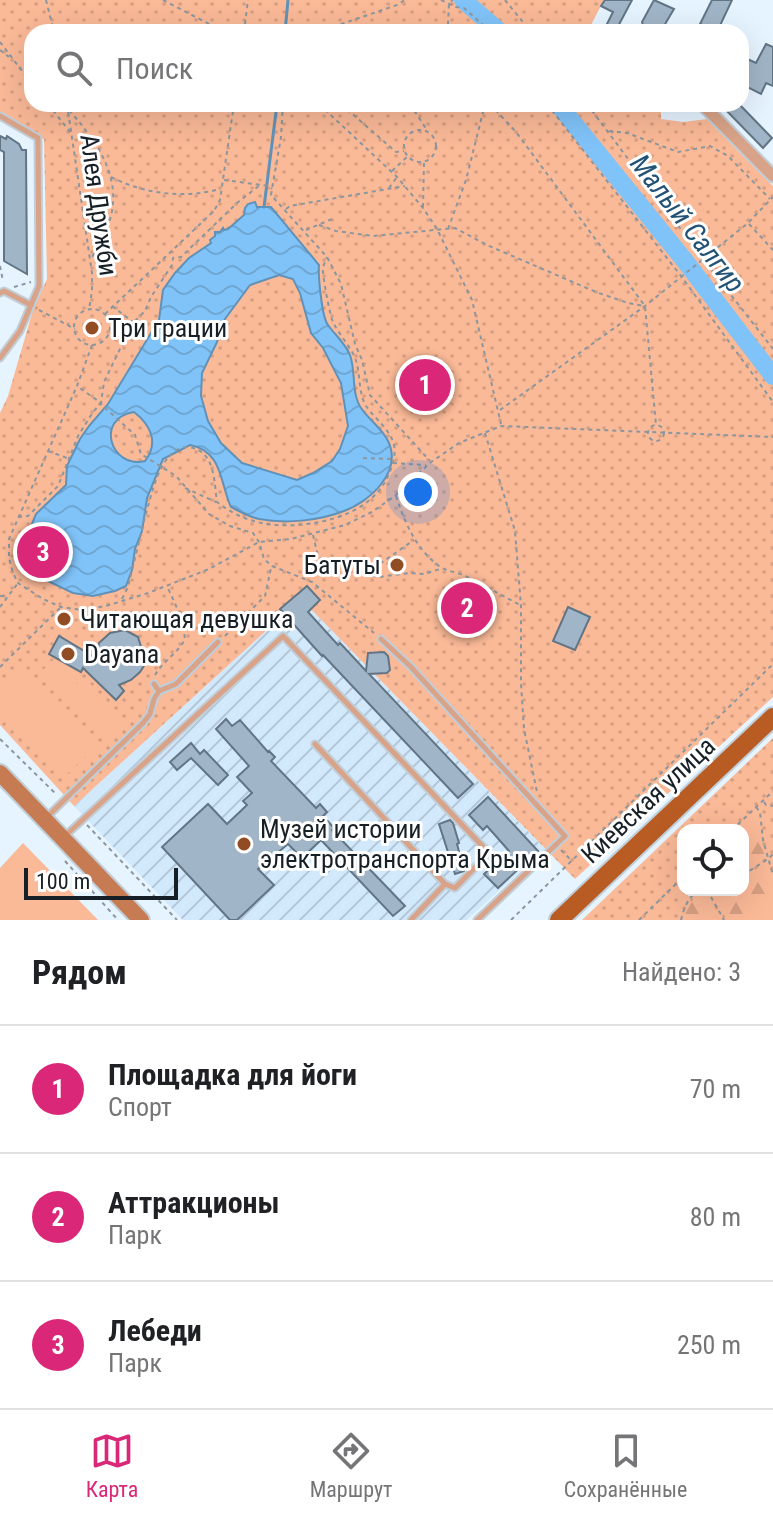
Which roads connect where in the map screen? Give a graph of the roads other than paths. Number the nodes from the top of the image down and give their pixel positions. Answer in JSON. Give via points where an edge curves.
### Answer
{"nodes":[{"id":1,"x":710,"y":112,"type":"edge"},
{"id":2,"x":0,"y":116,"type":"edge"},
{"id":3,"x":773,"y":176,"type":"edge"},
{"id":4,"x":2,"y":292,"type":"edge"},
{"id":5,"x":31,"y":305,"type":"junction"},
{"id":6,"x":0,"y":358,"type":"edge"},
{"id":7,"x":381,"y":639,"type":"road end"},
{"id":8,"x":218,"y":642,"type":"road end"},
{"id":9,"x":154,"y":684,"type":"road end"},
{"id":10,"x":159,"y":691,"type":"junction"},
{"id":11,"x":773,"y":717,"type":"edge"},
{"id":12,"x":315,"y":744,"type":"dead end"},
{"id":13,"x":0,"y":773,"type":"edge"},
{"id":14,"x":44,"y":820,"type":"junction"},
{"id":15,"x":62,"y":838,"type":"junction"},
{"id":16,"x":445,"y":884,"type":"junction"},
{"id":17,"x":141,"y":920,"type":"edge"},
{"id":18,"x":411,"y":920,"type":"edge"},
{"id":19,"x":477,"y":920,"type":"edge"},
{"id":20,"x":559,"y":920,"type":"edge"}],
"edges":[{"from":1,"to":3,"type":"street"},
{"from":2,"to":5,"type":"lane","via":[[38,138],[39,286]]},
{"from":4,"to":5,"type":"lane"},
{"from":5,"to":6,"type":"lane"},
{"from":7,"to":19,"type":"lane","via":[[565,836]]},
{"from":8,"to":10,"type":"lane","via":[[176,684]]},
{"from":9,"to":10,"type":"lane"},
{"from":10,"to":14,"type":"lane","via":[[143,723]]},
{"from":11,"to":20,"type":"main road","name":"Киевская улица"},
{"from":12,"to":16,"type":"lane"},
{"from":13,"to":14,"type":"main road"},
{"from":14,"to":15,"type":"main road"},
{"from":15,"to":16,"type":"lane","via":[[283,636],[489,853],[455,888]]},
{"from":15,"to":17,"type":"main road"},
{"from":16,"to":18,"type":"lane"}]}
